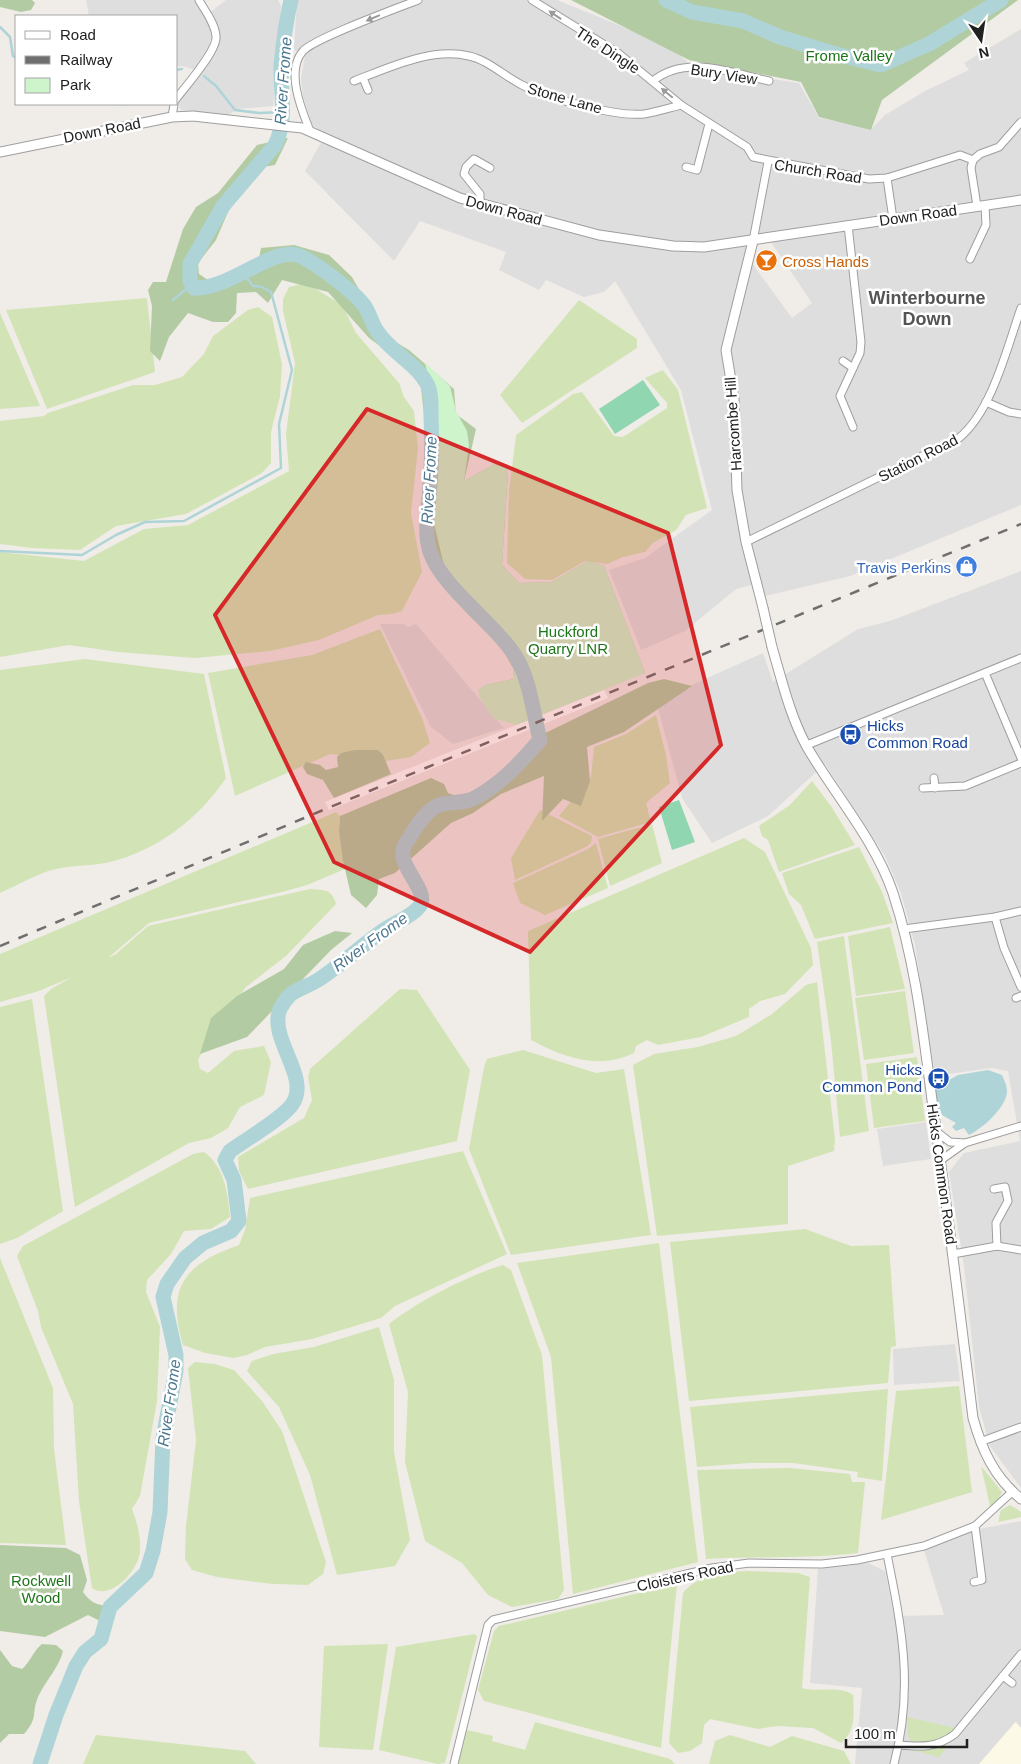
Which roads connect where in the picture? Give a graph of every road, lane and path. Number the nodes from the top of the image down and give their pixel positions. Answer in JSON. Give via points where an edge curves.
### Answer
{"nodes":[{"id":1,"x":199,"y":0,"type":"edge"},
{"id":2,"x":418,"y":0,"type":"edge"},
{"id":3,"x":532,"y":0,"type":"edge"},
{"id":4,"x":363,"y":78,"type":"junction"},
{"id":5,"x":354,"y":81,"type":"dead end"},
{"id":6,"x":653,"y":81,"type":"junction"},
{"id":7,"x":769,"y":81,"type":"dead end"},
{"id":8,"x":368,"y":90,"type":"dead end"},
{"id":9,"x":178,"y":96,"type":"edge"},
{"id":10,"x":681,"y":104,"type":"junction"},
{"id":11,"x":174,"y":105,"type":"edge"},
{"id":12,"x":172,"y":117,"type":"junction"},
{"id":13,"x":1021,"y":122,"type":"edge"},
{"id":14,"x":709,"y":124,"type":"junction"},
{"id":15,"x":306,"y":130,"type":"junction"},
{"id":16,"x":0,"y":152,"type":"edge"},
{"id":17,"x":973,"y":160,"type":"junction"},
{"id":18,"x":768,"y":162,"type":"junction"},
{"id":19,"x":686,"y":167,"type":"dead end"},
{"id":20,"x":490,"y":168,"type":"dead end"},
{"id":21,"x":887,"y":178,"type":"junction"},
{"id":22,"x":1021,"y":200,"type":"edge"},
{"id":23,"x":480,"y":204,"type":"junction"},
{"id":24,"x":981,"y":206,"type":"junction"},
{"id":25,"x":893,"y":219,"type":"junction"},
{"id":26,"x":848,"y":226,"type":"junction"},
{"id":27,"x":752,"y":241,"type":"junction"},
{"id":28,"x":970,"y":259,"type":"dead end"},
{"id":29,"x":1021,"y":308,"type":"edge"},
{"id":30,"x":843,"y":361,"type":"dead end"},
{"id":31,"x":853,"y":368,"type":"junction"},
{"id":32,"x":986,"y":402,"type":"junction"},
{"id":33,"x":1021,"y":414,"type":"edge"},
{"id":34,"x":853,"y":428,"type":"dead end"},
{"id":35,"x":746,"y":542,"type":"junction"},
{"id":36,"x":763,"y":608,"type":"joint"},
{"id":37,"x":1021,"y":658,"type":"edge"},
{"id":38,"x":985,"y":673,"type":"junction"},
{"id":39,"x":807,"y":746,"type":"junction"},
{"id":40,"x":1021,"y":758,"type":"edge"},
{"id":41,"x":1021,"y":764,"type":"edge"},
{"id":42,"x":934,"y":778,"type":"dead end"},
{"id":43,"x":924,"y":788,"type":"dead end"},
{"id":44,"x":935,"y":788,"type":"junction"},
{"id":45,"x":1021,"y":911,"type":"edge"},
{"id":46,"x":995,"y":917,"type":"junction"},
{"id":47,"x":904,"y":929,"type":"junction"},
{"id":48,"x":1021,"y":987,"type":"edge"},
{"id":49,"x":1021,"y":1126,"type":"edge"},
{"id":50,"x":937,"y":1132,"type":"junction"},
{"id":51,"x":965,"y":1143,"type":"junction"},
{"id":52,"x":941,"y":1160,"type":"junction"},
{"id":53,"x":994,"y":1188,"type":"dead end"},
{"id":54,"x":997,"y":1246,"type":"junction"},
{"id":55,"x":1021,"y":1250,"type":"edge"},
{"id":56,"x":954,"y":1254,"type":"junction"},
{"id":57,"x":1021,"y":1427,"type":"edge"},
{"id":58,"x":980,"y":1442,"type":"junction"},
{"id":59,"x":1012,"y":1492,"type":"junction"},
{"id":60,"x":1021,"y":1499,"type":"edge"},
{"id":61,"x":976,"y":1526,"type":"junction"},
{"id":62,"x":886,"y":1554,"type":"junction"},
{"id":63,"x":974,"y":1582,"type":"dead end"},
{"id":64,"x":1021,"y":1654,"type":"edge"},
{"id":65,"x":1003,"y":1676,"type":"junction"},
{"id":66,"x":1012,"y":1683,"type":"dead end"},
{"id":67,"x":899,"y":1745,"type":"junction"},
{"id":68,"x":454,"y":1764,"type":"edge"},
{"id":69,"x":894,"y":1764,"type":"edge"}],
"edges":[{"from":1,"to":9,"type":"street","via":[[217,38],[215,46]]},
{"from":2,"to":15,"type":"street","one_way":true,"via":[[303,51],[296,69],[296,84]]},
{"from":6,"to":3,"type":"street","name":"The Dingle","one_way":true,"via":[[618,53]]},
{"from":4,"to":5,"type":"street","name":"Stone Lane"},
{"from":4,"to":8,"type":"street"},
{"from":4,"to":10,"type":"street","name":"Stone Lane","via":[[417,59],[467,55],[534,92],[592,107],[624,114],[644,114]]},
{"from":6,"to":7,"type":"street","name":"Bury View","via":[[673,69],[694,66]]},
{"from":10,"to":6,"type":"street","name":"The Dingle","one_way":true},
{"from":10,"to":14,"type":"street"},
{"from":11,"to":12,"type":"street"},
{"from":12,"to":15,"type":"street","name":"Down Road","via":[[193,116]]},
{"from":12,"to":16,"type":"street","name":"Down Road"},
{"from":13,"to":17,"type":"street","via":[[999,147]]},
{"from":14,"to":18,"type":"street","via":[[747,147],[753,157]]},
{"from":14,"to":19,"type":"street","via":[[697,170]]},
{"from":15,"to":23,"type":"street","name":"Down Road"},
{"from":17,"to":21,"type":"street","name":"Church Road","via":[[960,155]]},
{"from":17,"to":24,"type":"street"},
{"from":18,"to":21,"type":"street","name":"Church Road","via":[[869,179]]},
{"from":18,"to":27,"type":"street","name":"Church Road"},
{"from":20,"to":23,"type":"street","via":[[474,159],[464,174],[480,194]]},
{"from":21,"to":25,"type":"street"},
{"from":22,"to":24,"type":"street","name":"Down Road"},
{"from":23,"to":27,"type":"street","name":"Down Road","via":[[599,235],[673,246],[704,247]]},
{"from":24,"to":25,"type":"street","name":"Down Road"},
{"from":24,"to":28,"type":"street","via":[[986,225]]},
{"from":25,"to":26,"type":"street","name":"Down Road"},
{"from":26,"to":27,"type":"street","name":"Down Road"},
{"from":26,"to":31,"type":"street","via":[[861,342]]},
{"from":27,"to":35,"type":"street","name":"Harcombe Hill","via":[[726,350],[734,399],[737,490]]},
{"from":29,"to":32,"type":"street","name":"Station Road"},
{"from":30,"to":31,"type":"street"},
{"from":31,"to":34,"type":"street","via":[[840,396]]},
{"from":32,"to":33,"type":"street"},
{"from":32,"to":35,"type":"street","name":"Station Road","via":[[971,428],[959,438]]},
{"from":35,"to":36,"type":"street","name":"Harcombe Hill"},
{"from":36,"to":39,"type":"street","name":"Hicks Common Road","bridge":true,"via":[[786,694]]},
{"from":37,"to":38,"type":"street"},
{"from":38,"to":39,"type":"street"},
{"from":38,"to":40,"type":"street"},
{"from":39,"to":47,"type":"street","name":"Hicks Common Road","via":[[879,861]]},
{"from":41,"to":44,"type":"street","via":[[965,786]]},
{"from":42,"to":44,"type":"street"},
{"from":43,"to":44,"type":"street"},
{"from":45,"to":46,"type":"street"},
{"from":46,"to":47,"type":"street"},
{"from":46,"to":48,"type":"street"},
{"from":47,"to":50,"type":"street","name":"Hicks Common Road","via":[[916,985]]},
{"from":49,"to":51,"type":"street"},
{"from":50,"to":51,"type":"street","via":[[950,1142]]},
{"from":50,"to":52,"type":"street","name":"Hicks Common Road"},
{"from":51,"to":52,"type":"street"},
{"from":52,"to":56,"type":"street","name":"Hicks Common Road"},
{"from":53,"to":54,"type":"street","via":[[1005,1187],[1008,1200],[996,1223]]},
{"from":54,"to":55,"type":"street"},
{"from":54,"to":56,"type":"street"},
{"from":56,"to":58,"type":"street","name":"Hicks Common Road","via":[[973,1418]]},
{"from":57,"to":58,"type":"street"},
{"from":58,"to":59,"type":"street","name":"Hicks Common Road","via":[[995,1472]]},
{"from":59,"to":60,"type":"street","name":"Hicks Common Road"},
{"from":59,"to":61,"type":"street","name":"Cloisters Road"},
{"from":61,"to":62,"type":"street","name":"Cloisters Road","via":[[924,1546]]},
{"from":61,"to":63,"type":"street","via":[[982,1580]]},
{"from":62,"to":67,"type":"street","via":[[905,1654]]},
{"from":62,"to":68,"type":"street","name":"Cloisters Road","via":[[822,1564],[749,1563],[712,1568],[493,1620],[488,1625]]},
{"from":64,"to":65,"type":"street"},
{"from":65,"to":66,"type":"street"},
{"from":65,"to":67,"type":"street","via":[[955,1734],[943,1743],[928,1747]]},
{"from":67,"to":69,"type":"street"}]}
